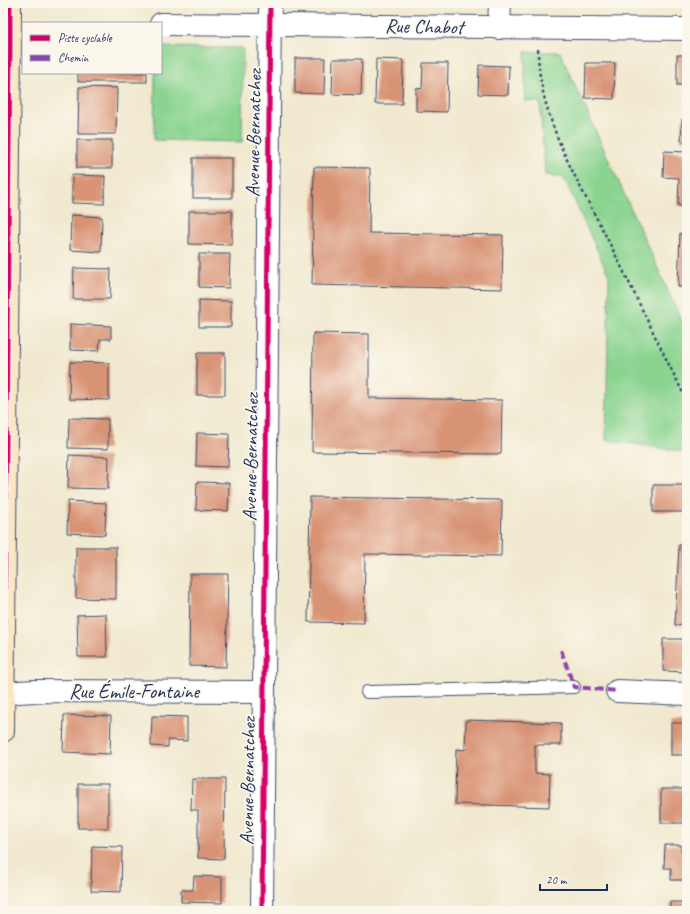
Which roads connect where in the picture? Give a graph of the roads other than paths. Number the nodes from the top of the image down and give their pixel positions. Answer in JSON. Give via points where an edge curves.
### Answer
{"nodes":[{"id":1,"x":10,"y":3,"type":"edge"},
{"id":2,"x":500,"y":3,"type":"edge"},
{"id":3,"x":270,"y":14,"type":"edge"},
{"id":4,"x":162,"y":24,"type":"edge"},
{"id":5,"x":12,"y":25,"type":"edge"},
{"id":6,"x":499,"y":28,"type":"junction"},
{"id":7,"x":687,"y":29,"type":"edge"},
{"id":8,"x":574,"y":687,"type":"dead end"},
{"id":9,"x":616,"y":691,"type":"dead end"},
{"id":10,"x":264,"y":692,"type":"junction"},
{"id":11,"x":367,"y":692,"type":"dead end"},
{"id":12,"x":3,"y":693,"type":"edge"},
{"id":13,"x":687,"y":694,"type":"edge"},
{"id":14,"x":3,"y":731,"type":"edge"},
{"id":15,"x":262,"y":911,"type":"edge"}],
"edges":[{"from":1,"to":5,"type":"main road"},
{"from":2,"to":6,"type":"street"},
{"from":3,"to":4,"type":"street","name":"Rue Chabot"},
{"from":3,"to":6,"type":"street","name":"Rue Chabot"},
{"from":3,"to":10,"type":"street","name":"Avenue Bernatchez"},
{"from":5,"to":12,"type":"main road"},
{"from":6,"to":7,"type":"street","name":"Rue Chabot"},
{"from":8,"to":11,"type":"lane"},
{"from":9,"to":13,"type":"street"},
{"from":10,"to":12,"type":"street","name":"Rue Émile-Fontaine","via":[[35,690]]},
{"from":10,"to":15,"type":"street","name":"Avenue Bernatchez"},
{"from":12,"to":14,"type":"main road"}]}
